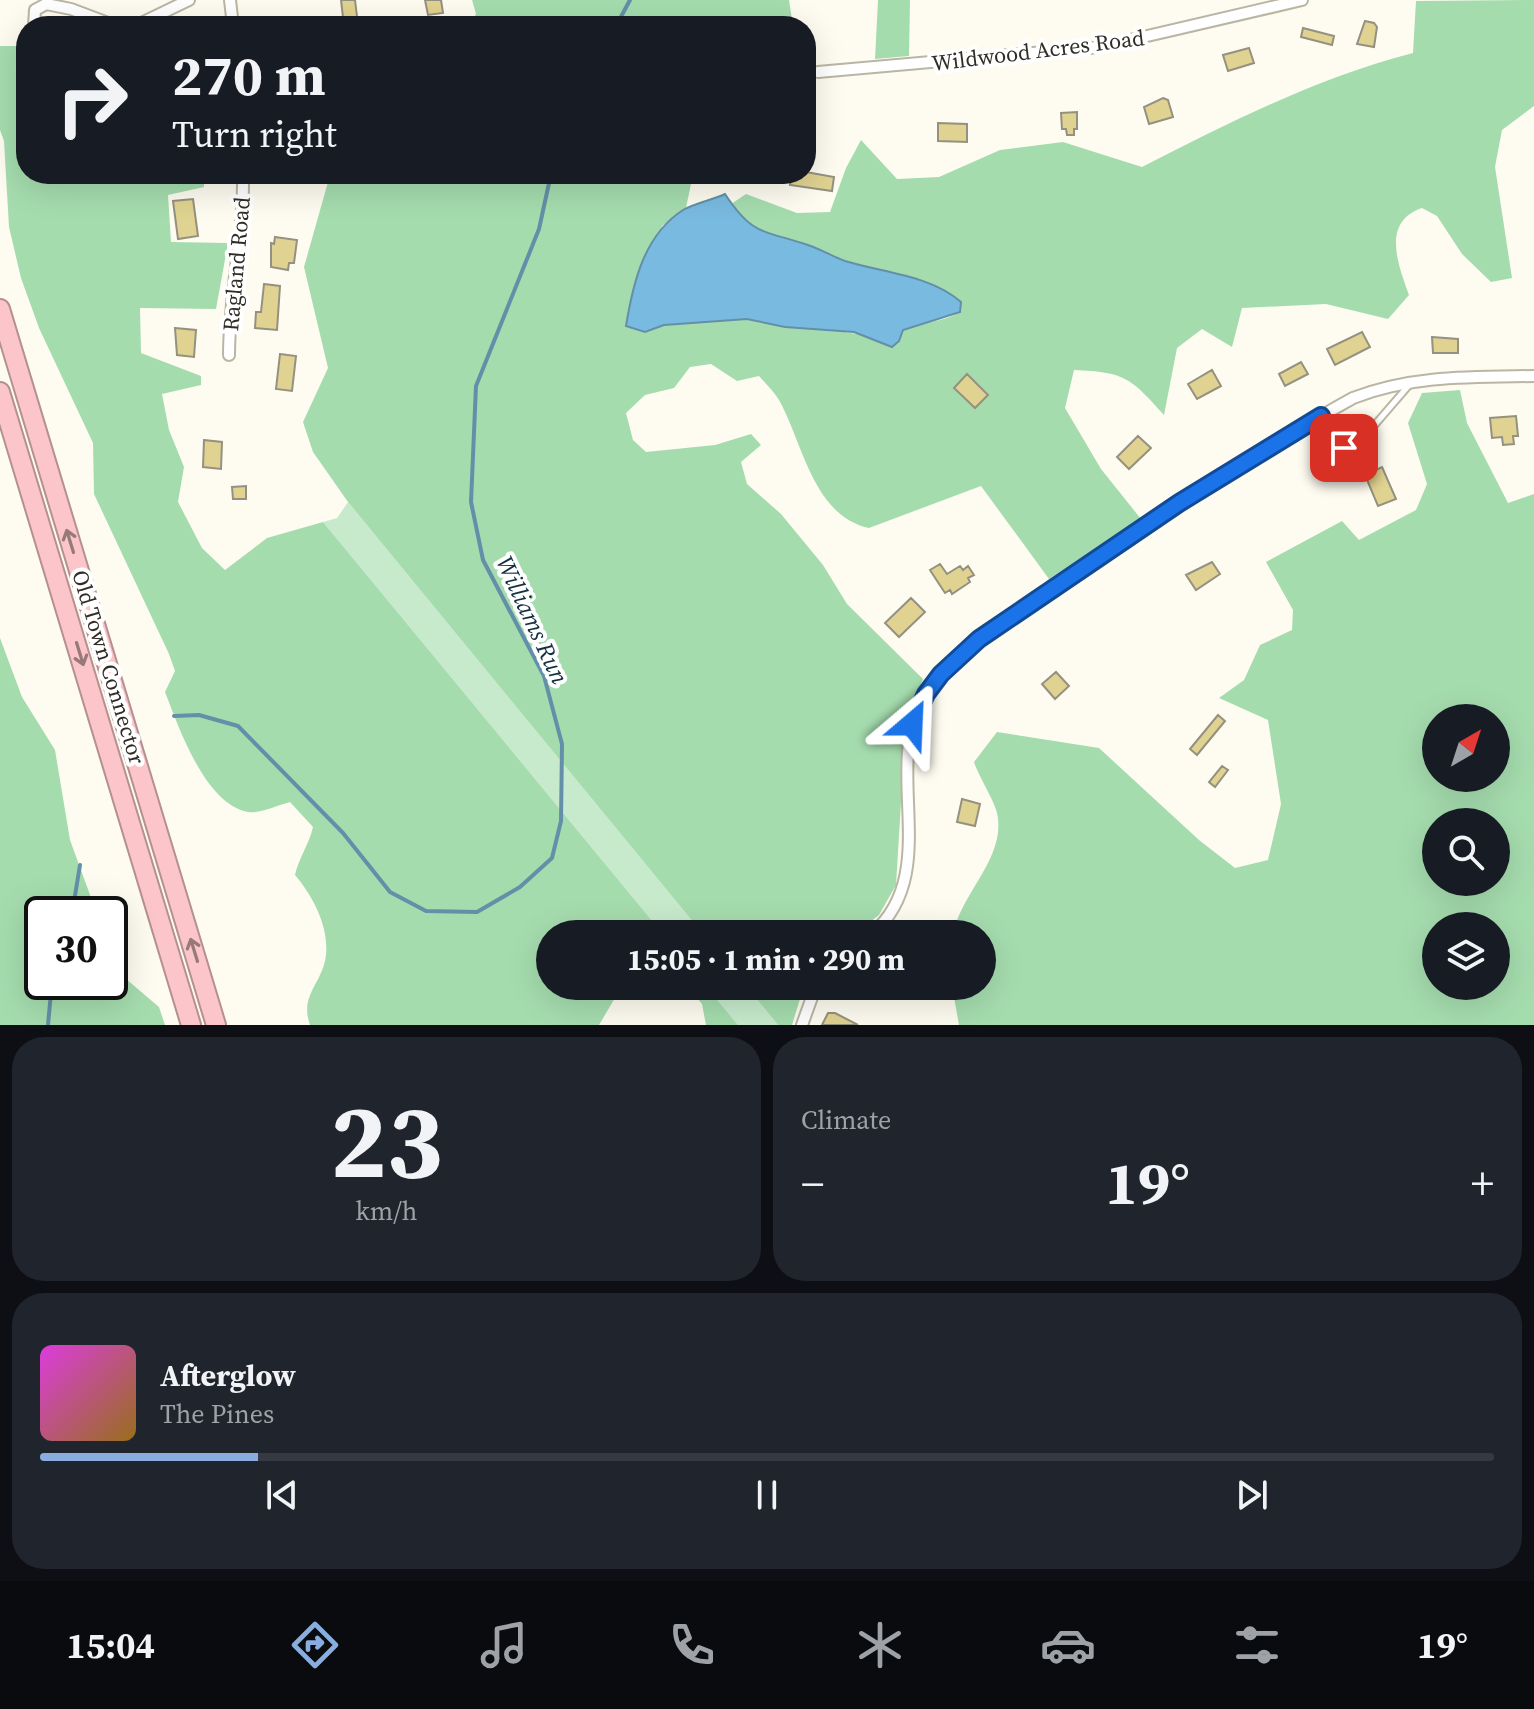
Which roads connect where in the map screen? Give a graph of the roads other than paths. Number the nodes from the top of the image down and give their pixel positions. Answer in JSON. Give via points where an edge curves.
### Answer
{"nodes":[{"id":1,"x":189,"y":0,"type":"edge"},
{"id":2,"x":1302,"y":0,"type":"edge"},
{"id":3,"x":35,"y":16,"type":"edge"},
{"id":4,"x":87,"y":16,"type":"edge"},
{"id":5,"x":156,"y":16,"type":"edge"},
{"id":6,"x":818,"y":72,"type":"dead end"},
{"id":7,"x":243,"y":184,"type":"edge"},
{"id":8,"x":0,"y":309,"type":"edge"},
{"id":9,"x":229,"y":355,"type":"dead end"},
{"id":10,"x":1534,"y":376,"type":"edge"},
{"id":11,"x":1413,"y":380,"type":"junction"},
{"id":12,"x":0,"y":392,"type":"edge"},
{"id":13,"x":1321,"y":416,"type":"junction"},
{"id":14,"x":885,"y":920,"type":"edge"},
{"id":15,"x":811,"y":1000,"type":"edge"},
{"id":16,"x":191,"y":1025,"type":"edge"},
{"id":17,"x":216,"y":1025,"type":"edge"},
{"id":18,"x":802,"y":1025,"type":"edge"}],
"edges":[{"from":1,"to":5,"type":"street"},
{"from":2,"to":6,"type":"street","name":"Wildwood Acres Road","via":[[1100,47]]},
{"from":3,"to":4,"type":"street","via":[[46,4]]},
{"from":7,"to":9,"type":"street","name":"Ragland Road"},
{"from":17,"to":8,"type":"highway","name":"Old Town Connector","one_way":true},
{"from":10,"to":11,"type":"street"},
{"from":11,"to":13,"type":"street","via":[[1381,387]]},
{"from":11,"to":13,"type":"lane","via":[[1354,449],[1334,444]]},
{"from":12,"to":16,"type":"highway","name":"Old Town Connector","one_way":true},
{"from":13,"to":14,"type":"street","via":[[1179,503],[979,639],[941,674],[919,707],[910,739],[905,878]]},
{"from":15,"to":18,"type":"street"}]}
